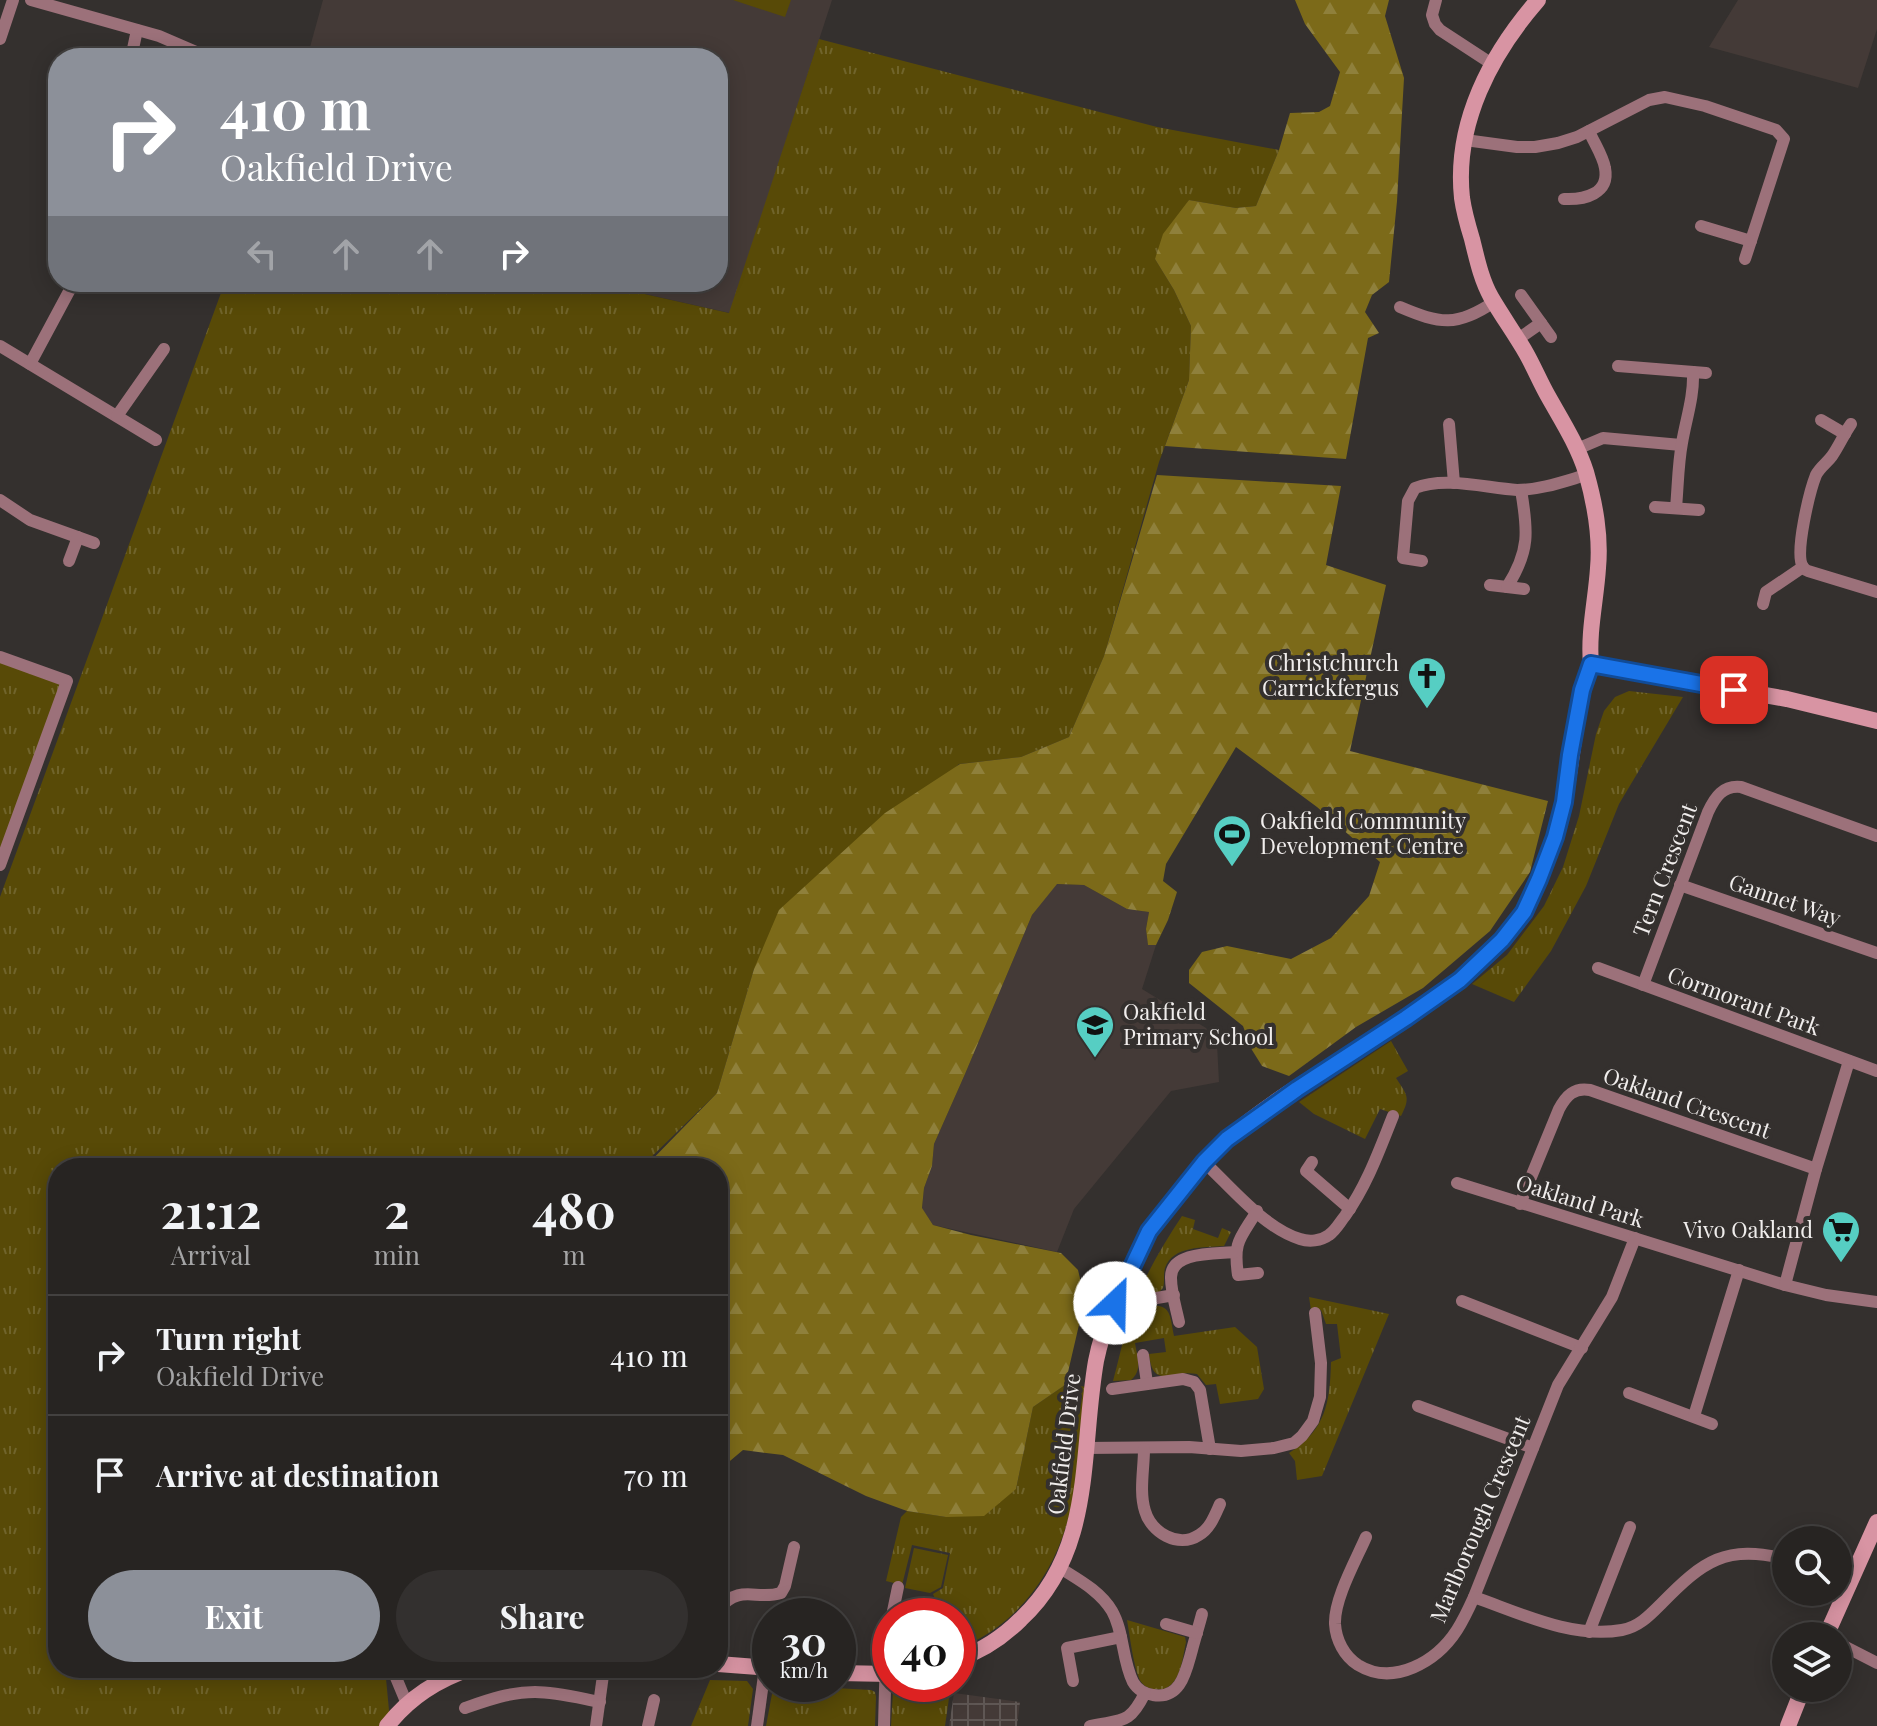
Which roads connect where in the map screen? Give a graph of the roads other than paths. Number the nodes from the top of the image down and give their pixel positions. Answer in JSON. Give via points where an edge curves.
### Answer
{"nodes":[{"id":1,"x":13,"y":0,"type":"edge"},
{"id":2,"x":31,"y":0,"type":"edge"},
{"id":3,"x":1436,"y":0,"type":"edge"},
{"id":4,"x":1538,"y":0,"type":"edge"},
{"id":5,"x":137,"y":30,"type":"junction"},
{"id":6,"x":0,"y":39,"type":"edge"},
{"id":7,"x":133,"y":48,"type":"edge"},
{"id":8,"x":188,"y":48,"type":"edge"},
{"id":9,"x":1492,"y":64,"type":"junction"},
{"id":10,"x":1589,"y":131,"type":"junction"},
{"id":11,"x":1465,"y":140,"type":"junction"},
{"id":12,"x":1564,"y":199,"type":"dead end"},
{"id":13,"x":1701,"y":226,"type":"dead end"},
{"id":14,"x":1751,"y":241,"type":"junction"},
{"id":15,"x":1745,"y":259,"type":"dead end"},
{"id":16,"x":69,"y":292,"type":"edge"},
{"id":17,"x":1521,"y":295,"type":"dead end"},
{"id":18,"x":1494,"y":302,"type":"junction"},
{"id":19,"x":1400,"y":307,"type":"dead end"},
{"id":20,"x":1541,"y":323,"type":"junction"},
{"id":21,"x":1551,"y":337,"type":"dead end"},
{"id":22,"x":1518,"y":339,"type":"junction"},
{"id":23,"x":0,"y":346,"type":"edge"},
{"id":24,"x":164,"y":349,"type":"dead end"},
{"id":25,"x":30,"y":364,"type":"junction"},
{"id":26,"x":1618,"y":366,"type":"dead end"},
{"id":27,"x":117,"y":416,"type":"junction"},
{"id":28,"x":1821,"y":420,"type":"dead end"},
{"id":29,"x":1449,"y":424,"type":"dead end"},
{"id":30,"x":156,"y":440,"type":"dead end"},
{"id":31,"x":1681,"y":445,"type":"junction"},
{"id":32,"x":1577,"y":449,"type":"junction"},
{"id":33,"x":1586,"y":475,"type":"junction"},
{"id":34,"x":1454,"y":483,"type":"junction"},
{"id":35,"x":1521,"y":490,"type":"junction"},
{"id":36,"x":0,"y":500,"type":"edge"},
{"id":37,"x":1655,"y":507,"type":"dead end"},
{"id":38,"x":1676,"y":508,"type":"junction"},
{"id":39,"x":1699,"y":510,"type":"dead end"},
{"id":40,"x":78,"y":537,"type":"junction"},
{"id":41,"x":94,"y":543,"type":"dead end"},
{"id":42,"x":69,"y":561,"type":"dead end"},
{"id":43,"x":1422,"y":561,"type":"dead end"},
{"id":44,"x":1803,"y":567,"type":"junction"},
{"id":45,"x":1490,"y":585,"type":"dead end"},
{"id":46,"x":1507,"y":587,"type":"junction"},
{"id":47,"x":1524,"y":589,"type":"dead end"},
{"id":48,"x":1877,"y":592,"type":"edge"},
{"id":49,"x":1763,"y":604,"type":"dead end"},
{"id":50,"x":0,"y":657,"type":"edge"},
{"id":51,"x":1591,"y":664,"type":"junction"},
{"id":52,"x":1877,"y":721,"type":"edge"},
{"id":53,"x":1877,"y":836,"type":"edge"},
{"id":54,"x":0,"y":865,"type":"edge"},
{"id":55,"x":1680,"y":885,"type":"junction"},
{"id":56,"x":1877,"y":953,"type":"edge"},
{"id":57,"x":1598,"y":968,"type":"dead end"},
{"id":58,"x":1643,"y":985,"type":"junction"},
{"id":59,"x":1849,"y":1061,"type":"junction"},
{"id":60,"x":1877,"y":1071,"type":"edge"},
{"id":61,"x":1393,"y":1116,"type":"dead end"},
{"id":62,"x":1204,"y":1162,"type":"junction"},
{"id":63,"x":1816,"y":1169,"type":"junction"},
{"id":64,"x":1298,"y":1183,"type":"dead end"},
{"id":65,"x":1457,"y":1183,"type":"dead end"},
{"id":66,"x":1520,"y":1204,"type":"junction"},
{"id":67,"x":1350,"y":1209,"type":"junction"},
{"id":68,"x":1257,"y":1211,"type":"junction"},
{"id":69,"x":1635,"y":1238,"type":"junction"},
{"id":70,"x":1235,"y":1252,"type":"junction"},
{"id":71,"x":1739,"y":1270,"type":"junction"},
{"id":72,"x":1258,"y":1273,"type":"dead end"},
{"id":73,"x":1785,"y":1285,"type":"junction"},
{"id":74,"x":1174,"y":1295,"type":"junction"},
{"id":75,"x":1151,"y":1299,"type":"dead end"},
{"id":76,"x":1462,"y":1301,"type":"dead end"},
{"id":77,"x":1877,"y":1302,"type":"edge"},
{"id":78,"x":1315,"y":1313,"type":"dead end"},
{"id":79,"x":1179,"y":1322,"type":"dead end"},
{"id":80,"x":1582,"y":1348,"type":"junction"},
{"id":81,"x":1143,"y":1355,"type":"dead end"},
{"id":82,"x":1147,"y":1383,"type":"junction"},
{"id":83,"x":1112,"y":1389,"type":"dead end"},
{"id":84,"x":1629,"y":1393,"type":"dead end"},
{"id":85,"x":1418,"y":1406,"type":"dead end"},
{"id":86,"x":1694,"y":1416,"type":"junction"},
{"id":87,"x":1712,"y":1424,"type":"dead end"},
{"id":88,"x":1085,"y":1448,"type":"junction"},
{"id":89,"x":1533,"y":1448,"type":"junction"},
{"id":90,"x":1144,"y":1449,"type":"junction"},
{"id":91,"x":1210,"y":1449,"type":"junction"},
{"id":92,"x":1220,"y":1504,"type":"dead end"},
{"id":93,"x":1877,"y":1522,"type":"edge"},
{"id":94,"x":1630,"y":1527,"type":"dead end"},
{"id":95,"x":1366,"y":1537,"type":"dead end"},
{"id":96,"x":794,"y":1547,"type":"dead end"},
{"id":97,"x":1772,"y":1555,"type":"edge"},
{"id":98,"x":1852,"y":1565,"type":"edge"},
{"id":99,"x":1060,"y":1568,"type":"junction"},
{"id":100,"x":898,"y":1587,"type":"dead end"},
{"id":101,"x":1474,"y":1597,"type":"junction"},
{"id":102,"x":896,"y":1598,"type":"edge"},
{"id":103,"x":728,"y":1600,"type":"edge"},
{"id":104,"x":1202,"y":1614,"type":"dead end"},
{"id":105,"x":1166,"y":1624,"type":"dead end"},
{"id":106,"x":1589,"y":1632,"type":"junction"},
{"id":107,"x":1197,"y":1633,"type":"junction"},
{"id":108,"x":1121,"y":1637,"type":"junction"},
{"id":109,"x":1852,"y":1650,"type":"edge"},
{"id":110,"x":976,"y":1651,"type":"edge"},
{"id":111,"x":1877,"y":1663,"type":"edge"},
{"id":112,"x":728,"y":1665,"type":"edge"},
{"id":113,"x":752,"y":1667,"type":"edge"},
{"id":114,"x":396,"y":1678,"type":"edge"},
{"id":115,"x":445,"y":1678,"type":"edge"},
{"id":116,"x":603,"y":1678,"type":"edge"},
{"id":117,"x":1073,"y":1681,"type":"dead end"},
{"id":118,"x":1145,"y":1693,"type":"junction"},
{"id":119,"x":654,"y":1700,"type":"dead end"},
{"id":120,"x":600,"y":1702,"type":"junction"},
{"id":121,"x":761,"y":1702,"type":"edge"},
{"id":122,"x":886,"y":1702,"type":"edge"},
{"id":123,"x":1797,"y":1702,"type":"edge"},
{"id":124,"x":407,"y":1704,"type":"junction"},
{"id":125,"x":465,"y":1708,"type":"dead end"},
{"id":126,"x":387,"y":1726,"type":"edge"},
{"id":127,"x":596,"y":1726,"type":"edge"},
{"id":128,"x":648,"y":1726,"type":"edge"},
{"id":129,"x":757,"y":1726,"type":"edge"},
{"id":130,"x":884,"y":1726,"type":"edge"},
{"id":131,"x":1090,"y":1726,"type":"edge"},
{"id":132,"x":1788,"y":1726,"type":"edge"}],
"edges":[{"from":1,"to":6,"type":"street"},
{"from":2,"to":5,"type":"street"},
{"from":3,"to":9,"type":"street","via":[[1432,15],[1437,27]]},
{"from":4,"to":9,"type":"street","name":"Oakfield Drive"},
{"from":5,"to":7,"type":"street"},
{"from":5,"to":8,"type":"street"},
{"from":9,"to":11,"type":"street","name":"Oakfield Drive","via":[[1476,97]]},
{"from":10,"to":11,"type":"street","via":[[1535,147]]},
{"from":10,"to":12,"type":"street","via":[[1605,169],[1603,182],[1591,196]]},
{"from":10,"to":14,"type":"street","via":[[1665,97],[1776,130],[1784,139]]},
{"from":11,"to":18,"type":"street","name":"Oakfield Drive","via":[[1464,207]]},
{"from":13,"to":14,"type":"street"},
{"from":14,"to":15,"type":"street"},
{"from":16,"to":25,"type":"street"},
{"from":17,"to":20,"type":"street"},
{"from":18,"to":19,"type":"street","via":[[1453,321]]},
{"from":18,"to":22,"type":"street","name":"Oakfield Drive"},
{"from":20,"to":21,"type":"street"},
{"from":20,"to":22,"type":"street"},
{"from":22,"to":32,"type":"street","name":"Oakfield Drive"},
{"from":23,"to":25,"type":"street"},
{"from":24,"to":27,"type":"street"},
{"from":25,"to":27,"type":"street"},
{"from":26,"to":31,"type":"street","via":[[1700,373]]},
{"from":27,"to":30,"type":"street"},
{"from":28,"to":44,"type":"street","via":[[1848,429],[1816,476],[1801,542]]},
{"from":29,"to":34,"type":"street"},
{"from":31,"to":32,"type":"street","via":[[1603,438]]},
{"from":31,"to":38,"type":"street"},
{"from":32,"to":33,"type":"street","name":"Oakfield Drive"},
{"from":33,"to":35,"type":"street"},
{"from":33,"to":51,"type":"street","name":"Oakfield Drive","via":[[1599,544]]},
{"from":34,"to":35,"type":"street"},
{"from":34,"to":43,"type":"street","via":[[1422,485],[1410,494],[1403,558]]},
{"from":35,"to":46,"type":"street","via":[[1526,547]]},
{"from":36,"to":40,"type":"street","via":[[30,520]]},
{"from":37,"to":38,"type":"street"},
{"from":38,"to":39,"type":"street"},
{"from":40,"to":41,"type":"street"},
{"from":40,"to":42,"type":"street"},
{"from":44,"to":48,"type":"street"},
{"from":44,"to":49,"type":"street","via":[[1766,592]]},
{"from":45,"to":46,"type":"street"},
{"from":46,"to":47,"type":"street"},
{"from":50,"to":54,"type":"street","via":[[67,681]]},
{"from":51,"to":52,"type":"street"},
{"from":51,"to":62,"type":"street","name":"Oakfield Drive","via":[[1555,837],[1524,912],[1460,980],[1267,1109]]},
{"from":53,"to":55,"type":"street","name":"Tern Crescent","via":[[1732,786],[1714,800]]},
{"from":55,"to":56,"type":"street","name":"Gannet Way"},
{"from":55,"to":58,"type":"street","name":"Tern Crescent"},
{"from":57,"to":58,"type":"street","name":"Cormorant Park"},
{"from":58,"to":59,"type":"street","name":"Cormorant Park"},
{"from":59,"to":60,"type":"street","name":"Cormorant Park"},
{"from":59,"to":63,"type":"street"},
{"from":61,"to":67,"type":"street"},
{"from":62,"to":68,"type":"street"},
{"from":62,"to":88,"type":"street","name":"Oakfield Drive","via":[[1149,1231],[1115,1303],[1097,1358]]},
{"from":63,"to":66,"type":"street","name":"Oakland Crescent","via":[[1579,1089],[1563,1102]]},
{"from":63,"to":73,"type":"street"},
{"from":64,"to":67,"type":"street","via":[[1309,1167]]},
{"from":65,"to":66,"type":"street","name":"Oakland Park"},
{"from":66,"to":69,"type":"street","name":"Oakland Park"},
{"from":67,"to":68,"type":"street","via":[[1329,1235],[1312,1241],[1289,1234]]},
{"from":68,"to":70,"type":"street"},
{"from":69,"to":71,"type":"street","name":"Oakland Park"},
{"from":69,"to":80,"type":"street","name":"Marlborough Crescent","via":[[1612,1297]]},
{"from":70,"to":72,"type":"street","via":[[1238,1275]]},
{"from":70,"to":74,"type":"street","via":[[1179,1260],[1171,1274]]},
{"from":71,"to":73,"type":"street","name":"Oakland Park"},
{"from":71,"to":86,"type":"street"},
{"from":73,"to":77,"type":"street","name":"Oakland Park"},
{"from":74,"to":75,"type":"street"},
{"from":74,"to":79,"type":"street"},
{"from":76,"to":80,"type":"street"},
{"from":78,"to":91,"type":"street","via":[[1321,1389],[1307,1429],[1288,1446]]},
{"from":80,"to":89,"type":"street","name":"Marlborough Crescent","via":[[1558,1385]]},
{"from":81,"to":82,"type":"street"},
{"from":82,"to":83,"type":"street"},
{"from":82,"to":91,"type":"street","via":[[1195,1383]]},
{"from":84,"to":86,"type":"street"},
{"from":85,"to":89,"type":"street"},
{"from":86,"to":87,"type":"street"},
{"from":88,"to":90,"type":"street"},
{"from":88,"to":99,"type":"street","name":"Oakfield Drive","via":[[1076,1524]]},
{"from":89,"to":101,"type":"street","name":"Marlborough Crescent"},
{"from":90,"to":91,"type":"street"},
{"from":90,"to":92,"type":"street","via":[[1143,1503],[1159,1532],[1172,1538],[1198,1536]]},
{"from":93,"to":98,"type":"street"},
{"from":94,"to":106,"type":"street"},
{"from":95,"to":101,"type":"street","name":"Marlborough Crescent","via":[[1335,1622],[1342,1648],[1358,1665],[1392,1674],[1426,1661],[1457,1630]]},
{"from":96,"to":103,"type":"street","via":[[781,1593]]},
{"from":97,"to":106,"type":"street","via":[[1745,1552],[1720,1558],[1691,1576],[1638,1625]]},
{"from":99,"to":108,"type":"street","via":[[1107,1603]]},
{"from":99,"to":110,"type":"street","name":"Oakfield Drive","via":[[1042,1597],[1010,1629]]},
{"from":100,"to":102,"type":"street"},
{"from":101,"to":106,"type":"street"},
{"from":104,"to":107,"type":"street"},
{"from":105,"to":107,"type":"street"},
{"from":107,"to":118,"type":"street","via":[[1178,1688],[1165,1695]]},
{"from":108,"to":117,"type":"street","via":[[1067,1648]]},
{"from":108,"to":118,"type":"street","via":[[1132,1680]]},
{"from":109,"to":111,"type":"street"},
{"from":112,"to":113,"type":"street"},
{"from":114,"to":124,"type":"street"},
{"from":115,"to":124,"type":"street"},
{"from":116,"to":120,"type":"street"},
{"from":118,"to":131,"type":"street","via":[[1129,1717]]},
{"from":119,"to":128,"type":"street"},
{"from":120,"to":125,"type":"street","via":[[529,1692]]},
{"from":120,"to":127,"type":"street"},
{"from":121,"to":129,"type":"street"},
{"from":122,"to":130,"type":"street"},
{"from":123,"to":132,"type":"street"},
{"from":124,"to":126,"type":"street"}]}
